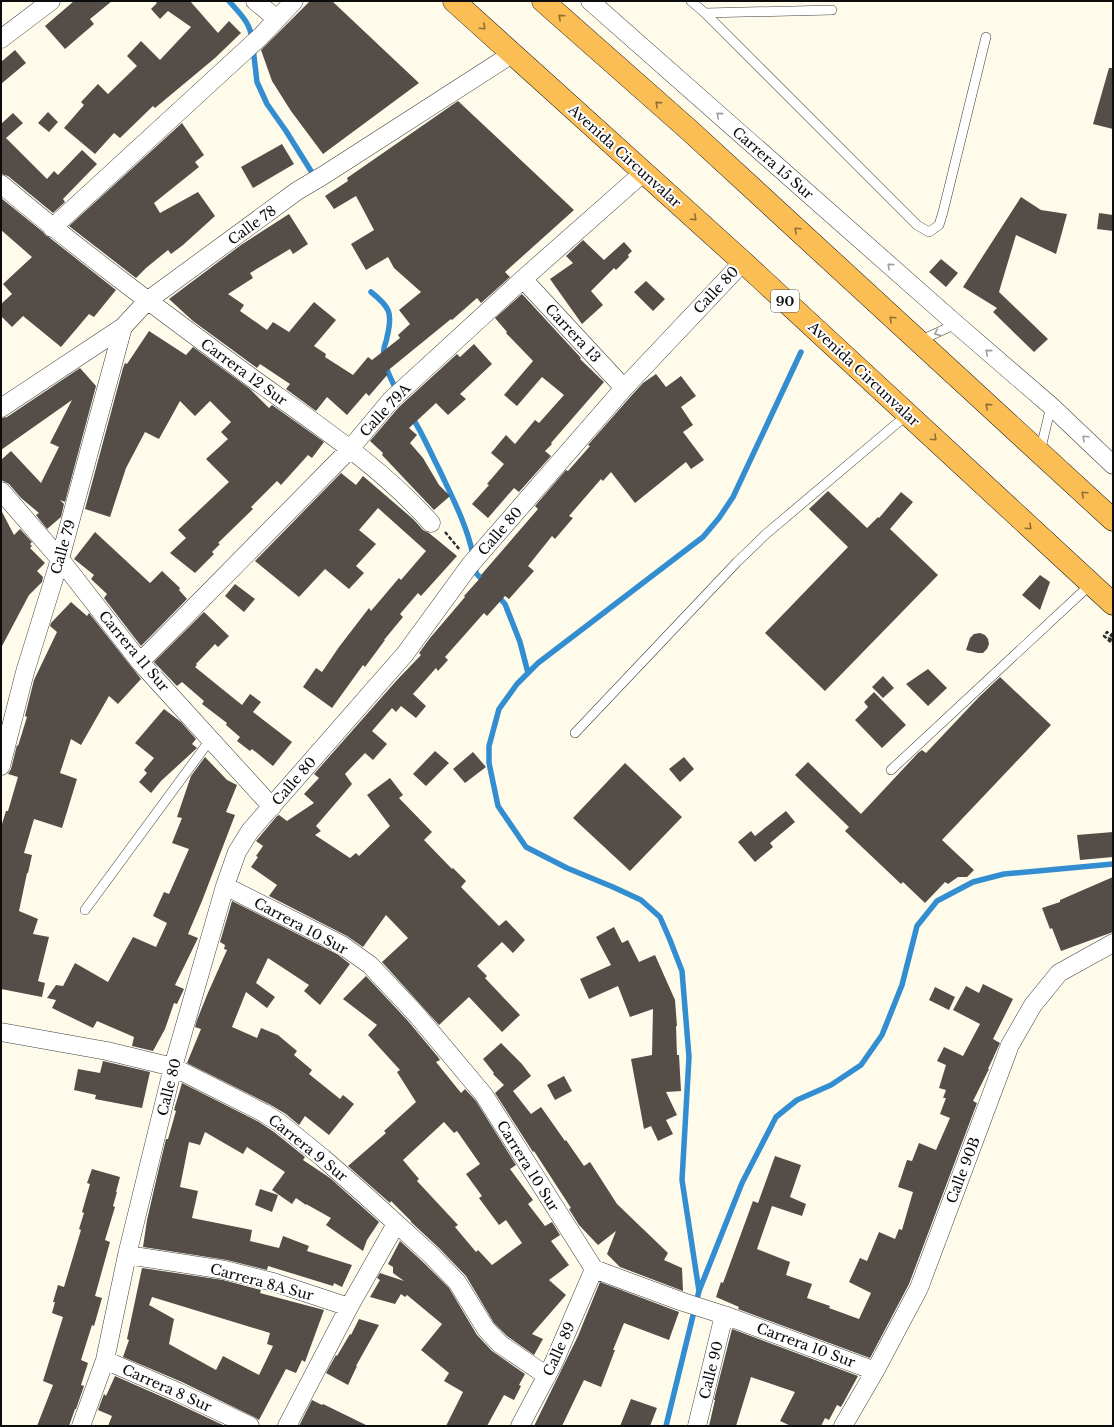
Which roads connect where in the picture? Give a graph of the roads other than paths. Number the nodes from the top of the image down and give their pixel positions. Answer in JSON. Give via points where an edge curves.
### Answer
{"nodes":[{"id":1,"x":51,"y":1,"type":"edge"},
{"id":2,"x":255,"y":1,"type":"edge"},
{"id":3,"x":294,"y":1,"type":"edge"},
{"id":4,"x":454,"y":1,"type":"edge"},
{"id":5,"x":543,"y":1,"type":"edge"},
{"id":6,"x":590,"y":1,"type":"edge"},
{"id":7,"x":691,"y":1,"type":"edge"},
{"id":8,"x":832,"y":10,"type":"dead end"},
{"id":9,"x":705,"y":13,"type":"junction"},
{"id":10,"x":278,"y":19,"type":"junction"},
{"id":11,"x":986,"y":37,"type":"dead end"},
{"id":12,"x":1,"y":39,"type":"edge"},
{"id":13,"x":512,"y":54,"type":"junction"},
{"id":14,"x":644,"y":172,"type":"junction"},
{"id":15,"x":1,"y":184,"type":"edge"},
{"id":16,"x":52,"y":228,"type":"junction"},
{"id":17,"x":743,"y":262,"type":"junction"},
{"id":18,"x":523,"y":279,"type":"junction"},
{"id":19,"x":147,"y":301,"type":"junction"},
{"id":20,"x":956,"y":324,"type":"junction"},
{"id":21,"x":123,"y":327,"type":"junction"},
{"id":22,"x":917,"y":342,"type":"junction"},
{"id":23,"x":624,"y":388,"type":"junction"},
{"id":24,"x":1051,"y":406,"type":"junction"},
{"id":25,"x":1,"y":408,"type":"edge"},
{"id":26,"x":908,"y":414,"type":"junction"},
{"id":27,"x":350,"y":449,"type":"junction"},
{"id":28,"x":1040,"y":453,"type":"junction"},
{"id":29,"x":1112,"y":457,"type":"edge"},
{"id":30,"x":1,"y":491,"type":"edge"},
{"id":31,"x":1113,"y":520,"type":"edge"},
{"id":32,"x":432,"y":523,"type":"road end"},
{"id":33,"x":60,"y":559,"type":"junction"},
{"id":34,"x":1091,"y":584,"type":"junction"},
{"id":35,"x":1113,"y":604,"type":"edge"},
{"id":36,"x":140,"y":662,"type":"junction"},
{"id":37,"x":575,"y":734,"type":"dead end"},
{"id":38,"x":210,"y":740,"type":"junction"},
{"id":39,"x":1,"y":766,"type":"edge"},
{"id":40,"x":891,"y":770,"type":"dead end"},
{"id":41,"x":272,"y":807,"type":"junction"},
{"id":42,"x":225,"y":886,"type":"junction"},
{"id":43,"x":85,"y":910,"type":"dead end"},
{"id":44,"x":1113,"y":943,"type":"edge"},
{"id":45,"x":1,"y":1032,"type":"edge"},
{"id":46,"x":173,"y":1068,"type":"junction"},
{"id":47,"x":396,"y":1224,"type":"junction"},
{"id":48,"x":127,"y":1255,"type":"junction"},
{"id":49,"x":594,"y":1269,"type":"junction"},
{"id":50,"x":349,"y":1307,"type":"junction"},
{"id":51,"x":717,"y":1313,"type":"junction"},
{"id":52,"x":105,"y":1360,"type":"junction"},
{"id":53,"x":875,"y":1371,"type":"junction"},
{"id":54,"x":547,"y":1376,"type":"junction"},
{"id":55,"x":81,"y":1426,"type":"edge"},
{"id":56,"x":250,"y":1426,"type":"edge"},
{"id":57,"x":287,"y":1426,"type":"edge"},
{"id":58,"x":520,"y":1426,"type":"edge"},
{"id":59,"x":697,"y":1426,"type":"edge"},
{"id":60,"x":843,"y":1426,"type":"edge"}],
"edges":[{"from":1,"to":12,"type":"street"},
{"from":2,"to":10,"type":"street"},
{"from":3,"to":10,"type":"street"},
{"from":4,"to":13,"type":"highway","name":"Avenida Circunvalar","number":"90","one_way":true},
{"from":22,"to":5,"type":"highway","one_way":true,"via":[[688,130]]},
{"from":20,"to":6,"type":"street","name":"Carrera 15 Sur","one_way":true},
{"from":7,"to":9,"type":"lane"},
{"from":8,"to":9,"type":"lane"},
{"from":9,"to":11,"type":"lane","via":[[917,225],[929,232],[939,225],[943,212]]},
{"from":10,"to":16,"type":"street"},
{"from":13,"to":14,"type":"highway","name":"Avenida Circunvalar","number":"90"},
{"from":13,"to":19,"type":"street","name":"Calle 78","via":[[297,191]]},
{"from":14,"to":17,"type":"highway","name":"Avenida Circunvalar","number":"90","one_way":true},
{"from":14,"to":18,"type":"street","name":"Calle 79A"},
{"from":15,"to":16,"type":"street","name":"Carrera 12 Sur"},
{"from":16,"to":19,"type":"street","name":"Carrera 12 Sur"},
{"from":17,"to":23,"type":"street","name":"Calle 80"},
{"from":17,"to":26,"type":"highway","name":"Avenida Circunvalar","number":"90"},
{"from":18,"to":23,"type":"street","name":"Carrera 13"},
{"from":18,"to":27,"type":"street","name":"Calle 79A","via":[[397,394]]},
{"from":19,"to":21,"type":"street","name":"Calle 78"},
{"from":19,"to":27,"type":"street","name":"Carrera 12 Sur"},
{"from":20,"to":22,"type":"lane","one_way":true},
{"from":24,"to":20,"type":"street","name":"Carrera 15 Sur","one_way":true},
{"from":21,"to":25,"type":"street","name":"Calle 78"},
{"from":21,"to":33,"type":"street","name":"Calle 79"},
{"from":28,"to":22,"type":"highway","one_way":true},
{"from":23,"to":41,"type":"street","name":"Calle 80","via":[[475,560],[405,654]]},
{"from":24,"to":28,"type":"lane"},
{"from":29,"to":24,"type":"street","name":"Carrera 15 Sur","one_way":true},
{"from":26,"to":34,"type":"highway","name":"Avenida Circunvalar","number":"90","one_way":true},
{"from":26,"to":37,"type":"lane","via":[[766,534]]},
{"from":27,"to":32,"type":"street","name":"Carrera 12 Sur","via":[[415,504]]},
{"from":27,"to":36,"type":"street","name":"Calle 79A"},
{"from":31,"to":28,"type":"highway","one_way":true},
{"from":30,"to":33,"type":"street","name":"Carrera 11 Sur"},
{"from":33,"to":36,"type":"street","name":"Carrera 11 Sur"},
{"from":33,"to":39,"type":"street","name":"Calle 79","via":[[25,672]]},
{"from":34,"to":35,"type":"highway","name":"Avenida Circunvalar","number":"90"},
{"from":34,"to":40,"type":"lane"},
{"from":36,"to":38,"type":"street","name":"Carrera 11 Sur"},
{"from":38,"to":41,"type":"street","name":"Carrera 11 Sur"},
{"from":38,"to":43,"type":"lane"},
{"from":41,"to":42,"type":"street","name":"Calle 80","via":[[250,832],[237,852]]},
{"from":42,"to":46,"type":"street","name":"Calle 80"},
{"from":42,"to":49,"type":"street","name":"Carrera 10 Sur","via":[[342,945],[370,965],[416,1014],[484,1095]]},
{"from":44,"to":53,"type":"street","name":"Calle 90B","via":[[1059,973],[1033,1005],[1010,1045],[919,1288]]},
{"from":45,"to":46,"type":"street","name":"Carrera 9 Sur","via":[[107,1051]]},
{"from":46,"to":47,"type":"street","name":"Carrera 9 Sur","via":[[248,1104],[280,1123]]},
{"from":46,"to":48,"type":"street","name":"Calle 80"},
{"from":47,"to":50,"type":"street"},
{"from":47,"to":54,"type":"street","name":"Carrera 9 Sur","via":[[457,1282],[486,1329],[500,1344]]},
{"from":48,"to":50,"type":"street","name":"Carrera 8A Sur","via":[[225,1270],[273,1282]]},
{"from":48,"to":52,"type":"street","name":"Calle 80"},
{"from":49,"to":51,"type":"street","name":"Carrera 10 Sur"},
{"from":49,"to":54,"type":"street","name":"Calle 89"},
{"from":50,"to":57,"type":"street"},
{"from":51,"to":53,"type":"street","name":"Carrera 10 Sur"},
{"from":51,"to":59,"type":"street","name":"Calle 90"},
{"from":52,"to":55,"type":"street","name":"Calle 80"},
{"from":52,"to":56,"type":"street","name":"Carrera 8 Sur"},
{"from":53,"to":60,"type":"street","name":"Calle 90B"},
{"from":54,"to":58,"type":"street","name":"Calle 89"}]}
